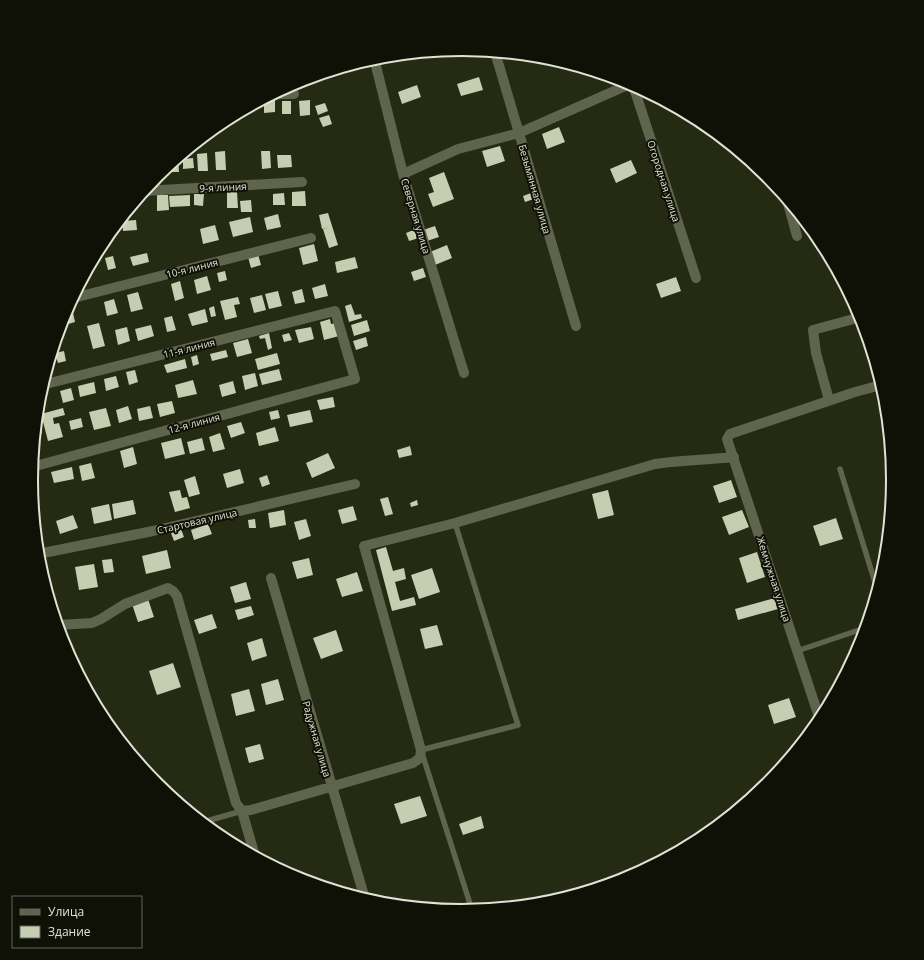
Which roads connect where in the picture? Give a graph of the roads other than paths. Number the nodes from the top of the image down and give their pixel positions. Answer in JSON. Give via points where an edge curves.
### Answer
{"nodes":[{"id":1,"x":497,"y":58,"type":"edge"},
{"id":2,"x":376,"y":65,"type":"edge"},
{"id":3,"x":623,"y":88,"type":"edge"},
{"id":4,"x":635,"y":93,"type":"edge"},
{"id":5,"x":287,"y":94,"type":"edge"},
{"id":6,"x":294,"y":94,"type":"dead end"},
{"id":7,"x":519,"y":133,"type":"junction"},
{"id":8,"x":403,"y":174,"type":"junction"},
{"id":9,"x":302,"y":182,"type":"dead end"},
{"id":10,"x":152,"y":191,"type":"edge"},
{"id":11,"x":790,"y":212,"type":"edge"},
{"id":12,"x":797,"y":236,"type":"dead end"},
{"id":13,"x":311,"y":238,"type":"dead end"},
{"id":14,"x":696,"y":278,"type":"dead end"},
{"id":15,"x":80,"y":296,"type":"edge"},
{"id":16,"x":854,"y":319,"type":"edge"},
{"id":17,"x":576,"y":326,"type":"dead end"},
{"id":18,"x":464,"y":373,"type":"dead end"},
{"id":19,"x":355,"y":379,"type":"joint"},
{"id":20,"x":49,"y":383,"type":"edge"},
{"id":21,"x":876,"y":387,"type":"edge"},
{"id":22,"x":829,"y":400,"type":"junction"},
{"id":23,"x":734,"y":457,"type":"junction"},
{"id":24,"x":39,"y":465,"type":"edge"},
{"id":25,"x":840,"y":469,"type":"dead end"},
{"id":26,"x":355,"y":484,"type":"dead end"},
{"id":27,"x":455,"y":523,"type":"junction"},
{"id":28,"x":45,"y":553,"type":"edge"},
{"id":29,"x":270,"y":578,"type":"dead end"},
{"id":30,"x":874,"y":580,"type":"edge"},
{"id":31,"x":64,"y":625,"type":"edge"},
{"id":32,"x":858,"y":630,"type":"edge"},
{"id":33,"x":797,"y":650,"type":"junction"},
{"id":34,"x":817,"y":712,"type":"edge"},
{"id":35,"x":421,"y":750,"type":"junction"},
{"id":36,"x":331,"y":787,"type":"junction"},
{"id":37,"x":242,"y":811,"type":"junction"},
{"id":38,"x":209,"y":820,"type":"edge"},
{"id":39,"x":253,"y":849,"type":"edge"},
{"id":40,"x":363,"y":892,"type":"edge"},
{"id":41,"x":470,"y":904,"type":"edge"}],
"edges":[{"from":1,"to":7,"type":"street","name":"Безымянная улица"},
{"from":2,"to":8,"type":"street","name":"Северная улица"},
{"from":3,"to":7,"type":"street"},
{"from":4,"to":14,"type":"street","name":"Огородная улица"},
{"from":5,"to":6,"type":"street"},
{"from":7,"to":8,"type":"street","via":[[458,149]]},
{"from":7,"to":17,"type":"street","name":"Безымянная улица"},
{"from":8,"to":18,"type":"street","name":"Северная улица"},
{"from":9,"to":10,"type":"street","name":"9-я линия"},
{"from":11,"to":12,"type":"street"},
{"from":13,"to":15,"type":"street","name":"10-я линия"},
{"from":16,"to":22,"type":"street","via":[[814,330],[816,353]]},
{"from":19,"to":20,"type":"street","name":"11-я линия","via":[[335,311]]},
{"from":19,"to":24,"type":"street","name":"12-я линия"},
{"from":21,"to":22,"type":"street"},
{"from":22,"to":23,"type":"street","name":"Жемчужная улица","via":[[730,434],[727,439]]},
{"from":23,"to":27,"type":"street","via":[[684,459],[655,464]]},
{"from":23,"to":33,"type":"street","name":"Жемчужная улица"},
{"from":25,"to":30,"type":"lane"},
{"from":26,"to":28,"type":"street","name":"Стартовая улица","via":[[152,532]]},
{"from":27,"to":35,"type":"street","via":[[364,546]]},
{"from":27,"to":35,"type":"lane","via":[[518,725]]},
{"from":29,"to":36,"type":"street","name":"Радужная улица"},
{"from":31,"to":37,"type":"street","via":[[92,623],[124,604],[168,588],[173,591],[236,803]]},
{"from":32,"to":33,"type":"lane"},
{"from":33,"to":34,"type":"street","name":"Жемчужная улица"},
{"from":35,"to":36,"type":"street","via":[[420,758],[413,763]]},
{"from":35,"to":41,"type":"lane"},
{"from":36,"to":37,"type":"street"},
{"from":36,"to":40,"type":"street","name":"Радужная улица"},
{"from":37,"to":38,"type":"lane"},
{"from":37,"to":39,"type":"street"}]}
